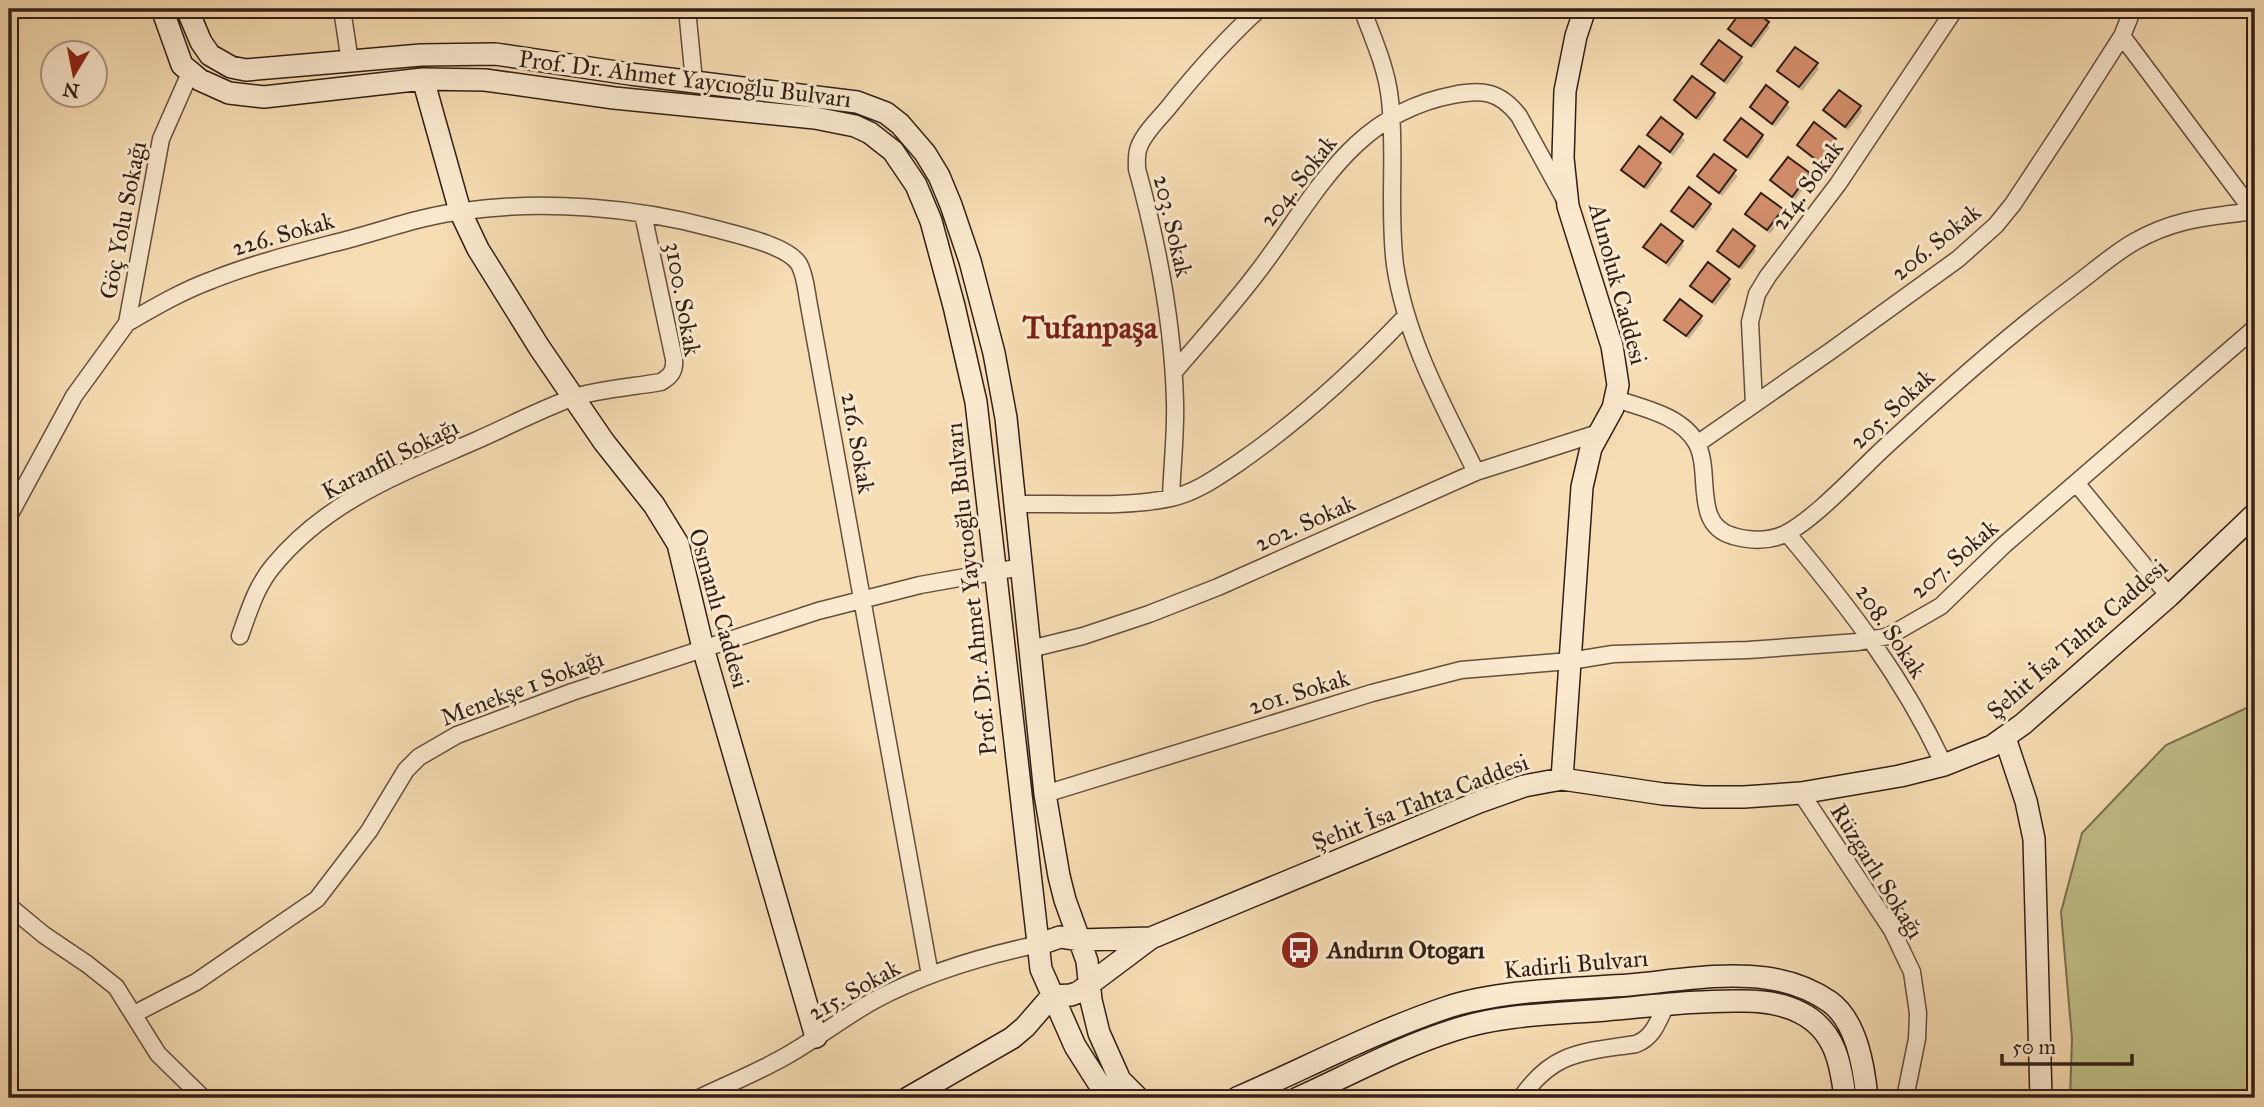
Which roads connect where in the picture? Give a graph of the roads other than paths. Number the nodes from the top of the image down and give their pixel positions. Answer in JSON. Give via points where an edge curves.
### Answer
{"nodes":[{"id":1,"x":162,"y":9,"type":"edge"},
{"id":2,"x":187,"y":9,"type":"edge"},
{"id":3,"x":342,"y":9,"type":"edge"},
{"id":4,"x":687,"y":9,"type":"edge"},
{"id":5,"x":1259,"y":9,"type":"edge"},
{"id":6,"x":1363,"y":9,"type":"edge"},
{"id":7,"x":1585,"y":9,"type":"edge"},
{"id":8,"x":1955,"y":9,"type":"edge"},
{"id":9,"x":2133,"y":9,"type":"edge"},
{"id":10,"x":2122,"y":36,"type":"junction"},
{"id":11,"x":349,"y":62,"type":"junction"},
{"id":12,"x":190,"y":73,"type":"junction"},
{"id":13,"x":423,"y":79,"type":"junction"},
{"id":14,"x":694,"y":81,"type":"junction"},
{"id":15,"x":1391,"y":117,"type":"junction"},
{"id":16,"x":1568,"y":206,"type":"junction"},
{"id":17,"x":460,"y":211,"type":"junction"},
{"id":18,"x":2255,"y":212,"type":"edge"},
{"id":19,"x":643,"y":214,"type":"junction"},
{"id":20,"x":1406,"y":316,"type":"junction"},
{"id":21,"x":127,"y":323,"type":"junction"},
{"id":22,"x":2255,"y":328,"type":"edge"},
{"id":23,"x":1174,"y":372,"type":"junction"},
{"id":24,"x":574,"y":398,"type":"junction"},
{"id":25,"x":1616,"y":399,"type":"junction"},
{"id":26,"x":1754,"y":404,"type":"junction"},
{"id":27,"x":1598,"y":433,"type":"junction"},
{"id":28,"x":1697,"y":443,"type":"junction"},
{"id":29,"x":1476,"y":471,"type":"junction"},
{"id":30,"x":2077,"y":484,"type":"junction"},
{"id":31,"x":1171,"y":498,"type":"junction"},
{"id":32,"x":1015,"y":503,"type":"junction"},
{"id":33,"x":2255,"y":514,"type":"edge"},
{"id":34,"x":9,"y":516,"type":"edge"},
{"id":35,"x":1787,"y":533,"type":"junction"},
{"id":36,"x":1022,"y":567,"type":"junction"},
{"id":37,"x":994,"y":571,"type":"junction"},
{"id":38,"x":2169,"y":596,"type":"junction"},
{"id":39,"x":863,"y":599,"type":"junction"},
{"id":40,"x":240,"y":636,"type":"dead end"},
{"id":41,"x":1872,"y":640,"type":"junction"},
{"id":42,"x":703,"y":648,"type":"junction"},
{"id":43,"x":1030,"y":649,"type":"junction"},
{"id":44,"x":1570,"y":661,"type":"junction"},
{"id":45,"x":2005,"y":738,"type":"junction"},
{"id":46,"x":1944,"y":765,"type":"junction"},
{"id":47,"x":1562,"y":779,"type":"junction"},
{"id":48,"x":1801,"y":793,"type":"junction"},
{"id":49,"x":1045,"y":794,"type":"junction"},
{"id":50,"x":9,"y":906,"type":"edge"},
{"id":51,"x":1151,"y":938,"type":"junction"},
{"id":52,"x":1079,"y":940,"type":"junction"},
{"id":53,"x":1040,"y":944,"type":"junction"},
{"id":54,"x":930,"y":975,"type":"junction"},
{"id":55,"x":1089,"y":986,"type":"junction"},
{"id":56,"x":1052,"y":996,"type":"junction"},
{"id":57,"x":1666,"y":1005,"type":"junction"},
{"id":58,"x":134,"y":1014,"type":"junction"},
{"id":59,"x":816,"y":1037,"type":"junction"},
{"id":60,"x":932,"y":1092,"type":"edge"},
{"id":61,"x":203,"y":1098,"type":"edge"},
{"id":62,"x":699,"y":1098,"type":"edge"},
{"id":63,"x":908,"y":1098,"type":"edge"},
{"id":64,"x":1108,"y":1098,"type":"edge"},
{"id":65,"x":1138,"y":1098,"type":"edge"},
{"id":66,"x":1237,"y":1098,"type":"edge"},
{"id":67,"x":1298,"y":1098,"type":"edge"},
{"id":68,"x":1521,"y":1098,"type":"edge"},
{"id":69,"x":1845,"y":1098,"type":"edge"},
{"id":70,"x":1867,"y":1098,"type":"edge"},
{"id":71,"x":1905,"y":1098,"type":"edge"},
{"id":72,"x":2041,"y":1098,"type":"edge"}],
"edges":[{"from":1,"to":12,"type":"main road","via":[[182,65]]},
{"from":2,"to":11,"type":"main road","name":"Prof. Dr. Ahmet Yaycıoğlu Bulvarı","via":[[201,42],[231,68],[262,70]]},
{"from":3,"to":11,"type":"street"},
{"from":4,"to":14,"type":"street"},
{"from":5,"to":23,"type":"street","name":"203. Sokak","via":[[1197,73],[1139,147],[1137,169],[1162,270]]},
{"from":6,"to":15,"type":"street","via":[[1387,84]]},
{"from":7,"to":16,"type":"main road","name":"Alınoluk Caddesi","via":[[1565,91],[1563,158]]},
{"from":8,"to":26,"type":"street","name":"214. Sokak","via":[[1838,184],[1757,294],[1750,322]]},
{"from":9,"to":10,"type":"street","name":"206. Sokak"},
{"from":10,"to":18,"type":"street"},
{"from":10,"to":26,"type":"street","name":"206. Sokak","via":[[1996,225],[1958,259]]},
{"from":11,"to":14,"type":"main road","name":"Prof. Dr. Ahmet Yaycıoğlu Bulvarı","via":[[486,54]]},
{"from":12,"to":13,"type":"main road","name":"Prof. Dr. Ahmet Yaycıoğlu Bulvarı","via":[[222,91],[264,97]]},
{"from":12,"to":21,"type":"street","name":"Göç Yolu Sokağı","via":[[161,139]]},
{"from":13,"to":17,"type":"main road","name":"Osmanlı Caddesi"},
{"from":13,"to":37,"type":"main road","name":"Prof. Dr. Ahmet Yaycıoğlu Bulvarı","via":[[485,80],[815,118],[855,126],[882,141],[916,185],[943,261],[979,422]]},
{"from":14,"to":32,"type":"main road","name":"Prof. Dr. Ahmet Yaycıoğlu Bulvarı","via":[[873,106],[900,124],[925,153],[962,234],[986,320],[1002,390]]},
{"from":15,"to":16,"type":"street","name":"204. Sokak","via":[[1437,98],[1496,94],[1519,116]]},
{"from":15,"to":20,"type":"street","via":[[1395,262]]},
{"from":15,"to":23,"type":"street","name":"204. Sokak","via":[[1343,156],[1253,279]]},
{"from":16,"to":25,"type":"main road","name":"Alınoluk Caddesi","via":[[1612,346]]},
{"from":17,"to":19,"type":"street","name":"216. Sokak","via":[[539,207]]},
{"from":17,"to":21,"type":"street","name":"226. Sokak","via":[[249,267],[169,299]]},
{"from":17,"to":24,"type":"main road","name":"Osmanlı Caddesi","via":[[508,299]]},
{"from":18,"to":35,"type":"street","name":"205. Sokak","via":[[2193,218],[2131,244],[1981,359]]},
{"from":19,"to":24,"type":"street","name":"3100. Sokak","via":[[675,368],[661,382]]},
{"from":19,"to":39,"type":"street","name":"216. Sokak","via":[[731,233],[791,255],[798,263]]},
{"from":20,"to":29,"type":"street"},
{"from":20,"to":31,"type":"street","via":[[1285,429],[1213,480]]},
{"from":21,"to":34,"type":"street","name":"Göç Yolu Sokağı","via":[[74,396]]},
{"from":22,"to":30,"type":"street","name":"207. Sokak"},
{"from":23,"to":31,"type":"street","name":"203. Sokak"},
{"from":24,"to":40,"type":"street","name":"Karanfil Sokağı","via":[[362,492],[326,514],[272,567],[253,599]]},
{"from":24,"to":42,"type":"main road","name":"Osmanlı Caddesi","via":[[678,544]]},
{"from":25,"to":27,"type":"main road","name":"Alınoluk Caddesi"},
{"from":25,"to":28,"type":"street","via":[[1657,412]]},
{"from":26,"to":28,"type":"street","name":"206. Sokak"},
{"from":27,"to":29,"type":"street","name":"202. Sokak"},
{"from":27,"to":44,"type":"main road","name":"Alınoluk Caddesi","via":[[1582,486]]},
{"from":28,"to":35,"type":"street","name":"205. Sokak","via":[[1709,517],[1717,529],[1752,539]]},
{"from":29,"to":43,"type":"street","name":"202. Sokak","via":[[1177,604]]},
{"from":30,"to":38,"type":"street"},
{"from":30,"to":41,"type":"street","name":"207. Sokak","via":[[1941,606],[1889,636]]},
{"from":31,"to":32,"type":"street"},
{"from":32,"to":36,"type":"main road","name":"Prof. Dr. Ahmet Yaycıoğlu Bulvarı"},
{"from":33,"to":38,"type":"main road","name":"Şehit İsa Tahta Caddesi"},
{"from":35,"to":41,"type":"street","name":"208. Sokak"},
{"from":36,"to":37,"type":"street","name":"Menekşe 1 Sokağı"},
{"from":36,"to":43,"type":"main road","name":"Prof. Dr. Ahmet Yaycıoğlu Bulvarı"},
{"from":37,"to":39,"type":"street","name":"Menekşe 1 Sokağı"},
{"from":37,"to":53,"type":"main road","name":"Prof. Dr. Ahmet Yaycıoğlu Bulvarı"},
{"from":38,"to":45,"type":"main road","name":"Şehit İsa Tahta Caddesi"},
{"from":39,"to":42,"type":"street","name":"Menekşe 1 Sokağı"},
{"from":39,"to":54,"type":"street","name":"216. Sokak"},
{"from":41,"to":44,"type":"street","name":"207. Sokak","via":[[1624,653]]},
{"from":41,"to":46,"type":"street","name":"208. Sokak"},
{"from":42,"to":58,"type":"street","name":"Menekşe 1 Sokağı","via":[[484,723],[419,757],[317,899],[196,982]]},
{"from":42,"to":59,"type":"main road","name":"Osmanlı Caddesi"},
{"from":43,"to":49,"type":"main road","name":"Prof. Dr. Ahmet Yaycıoğlu Bulvarı"},
{"from":44,"to":47,"type":"main road","name":"Alınoluk Caddesi"},
{"from":44,"to":49,"type":"street","name":"201. Sokak","via":[[1496,666],[1421,679]]},
{"from":45,"to":46,"type":"main road","name":"Şehit İsa Tahta Caddesi"},
{"from":45,"to":72,"type":"main road","via":[[2034,839]]},
{"from":46,"to":48,"type":"main road","name":"Şehit İsa Tahta Caddesi"},
{"from":47,"to":48,"type":"main road","name":"Şehit İsa Tahta Caddesi","via":[[1703,797]]},
{"from":47,"to":51,"type":"main road","name":"Şehit İsa Tahta Caddesi","via":[[1479,802]]},
{"from":48,"to":71,"type":"street","name":"Rüzgarlı Sokağı","via":[[1892,930],[1912,972],[1917,1040]]},
{"from":49,"to":52,"type":"main road","name":"Prof. Dr. Ahmet Yaycıoğlu Bulvarı","via":[[1059,876]]},
{"from":50,"to":58,"type":"street","via":[[117,987]]},
{"from":51,"to":52,"type":"main road","name":"Şehit İsa Tahta Caddesi"},
{"from":51,"to":55,"type":"main road","name":"Şehit İsa Tahta Caddesi"},
{"from":52,"to":53,"type":"main road","via":[[1060,937]]},
{"from":52,"to":55,"type":"main road"},
{"from":53,"to":54,"type":"street","name":"215. Sokak"},
{"from":53,"to":56,"type":"main road","via":[[1041,969]]},
{"from":54,"to":59,"type":"street","name":"215. Sokak","via":[[871,1002]]},
{"from":55,"to":56,"type":"main road","via":[[1071,995]]},
{"from":55,"to":65,"type":"main road","via":[[1099,1033],[1113,1068]]},
{"from":56,"to":60,"type":"main road","via":[[1012,1038]]},
{"from":56,"to":64,"type":"main road","via":[[1075,1046]]},
{"from":57,"to":67,"type":"main road","name":"Kadirli Bulvarı","via":[[1472,1024]]},
{"from":57,"to":68,"type":"street","via":[[1645,1040],[1552,1064]]},
{"from":57,"to":69,"type":"main road","name":"Kadirli Bulvarı","via":[[1745,1001],[1801,1013],[1830,1039],[1841,1067]]},
{"from":58,"to":61,"type":"street","via":[[158,1054]]},
{"from":59,"to":62,"type":"street","name":"215. Sokak"},
{"from":60,"to":63,"type":"main road"},
{"from":66,"to":70,"type":"main road","name":"Kadirli Bulvarı","via":[[1461,1003],[1535,992],[1743,977],[1785,982],[1832,1004],[1855,1041]]}]}
